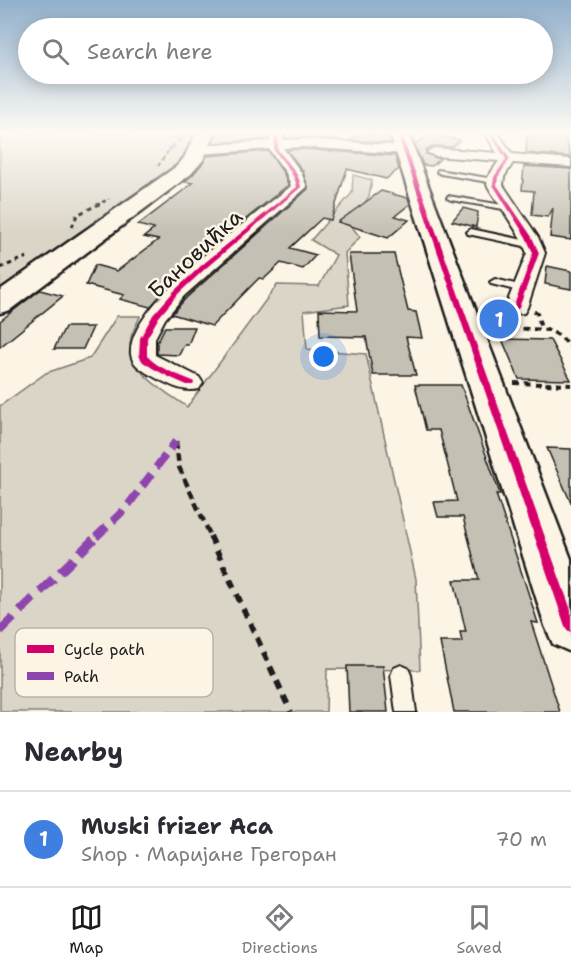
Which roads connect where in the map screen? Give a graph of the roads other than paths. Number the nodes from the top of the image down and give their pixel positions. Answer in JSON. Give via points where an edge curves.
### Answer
{"nodes":[{"id":1,"x":188,"y":166,"type":"edge"},
{"id":2,"x":287,"y":166,"type":"edge"},
{"id":3,"x":419,"y":166,"type":"edge"},
{"id":4,"x":505,"y":166,"type":"edge"},
{"id":5,"x":441,"y":172,"type":"dead end"},
{"id":6,"x":494,"y":181,"type":"junction"},
{"id":7,"x":451,"y":198,"type":"dead end"},
{"id":8,"x":509,"y":208,"type":"junction"},
{"id":9,"x":471,"y":232,"type":"dead end"},
{"id":10,"x":533,"y":245,"type":"junction"},
{"id":11,"x":495,"y":282,"type":"dead end"},
{"id":12,"x":523,"y":289,"type":"junction"},
{"id":13,"x":0,"y":304,"type":"edge"},
{"id":14,"x":525,"y":309,"type":"road end"},
{"id":15,"x":190,"y":383,"type":"dead end"},
{"id":16,"x":571,"y":626,"type":"edge"},
{"id":17,"x":401,"y":675,"type":"dead end"},
{"id":18,"x":406,"y":712,"type":"edge"}],
"edges":[{"from":1,"to":13,"type":"street"},
{"from":2,"to":15,"type":"street","name":"Бановићка","via":[[299,187],[221,250],[170,299],[154,317],[141,343],[148,361]]},
{"from":3,"to":16,"type":"street"},
{"from":4,"to":6,"type":"street"},
{"from":5,"to":6,"type":"lane"},
{"from":6,"to":8,"type":"street"},
{"from":7,"to":8,"type":"lane"},
{"from":8,"to":10,"type":"street"},
{"from":9,"to":10,"type":"lane"},
{"from":10,"to":12,"type":"street","via":[[536,253]]},
{"from":11,"to":12,"type":"lane"},
{"from":12,"to":14,"type":"street"},
{"from":17,"to":18,"type":"lane"}]}
